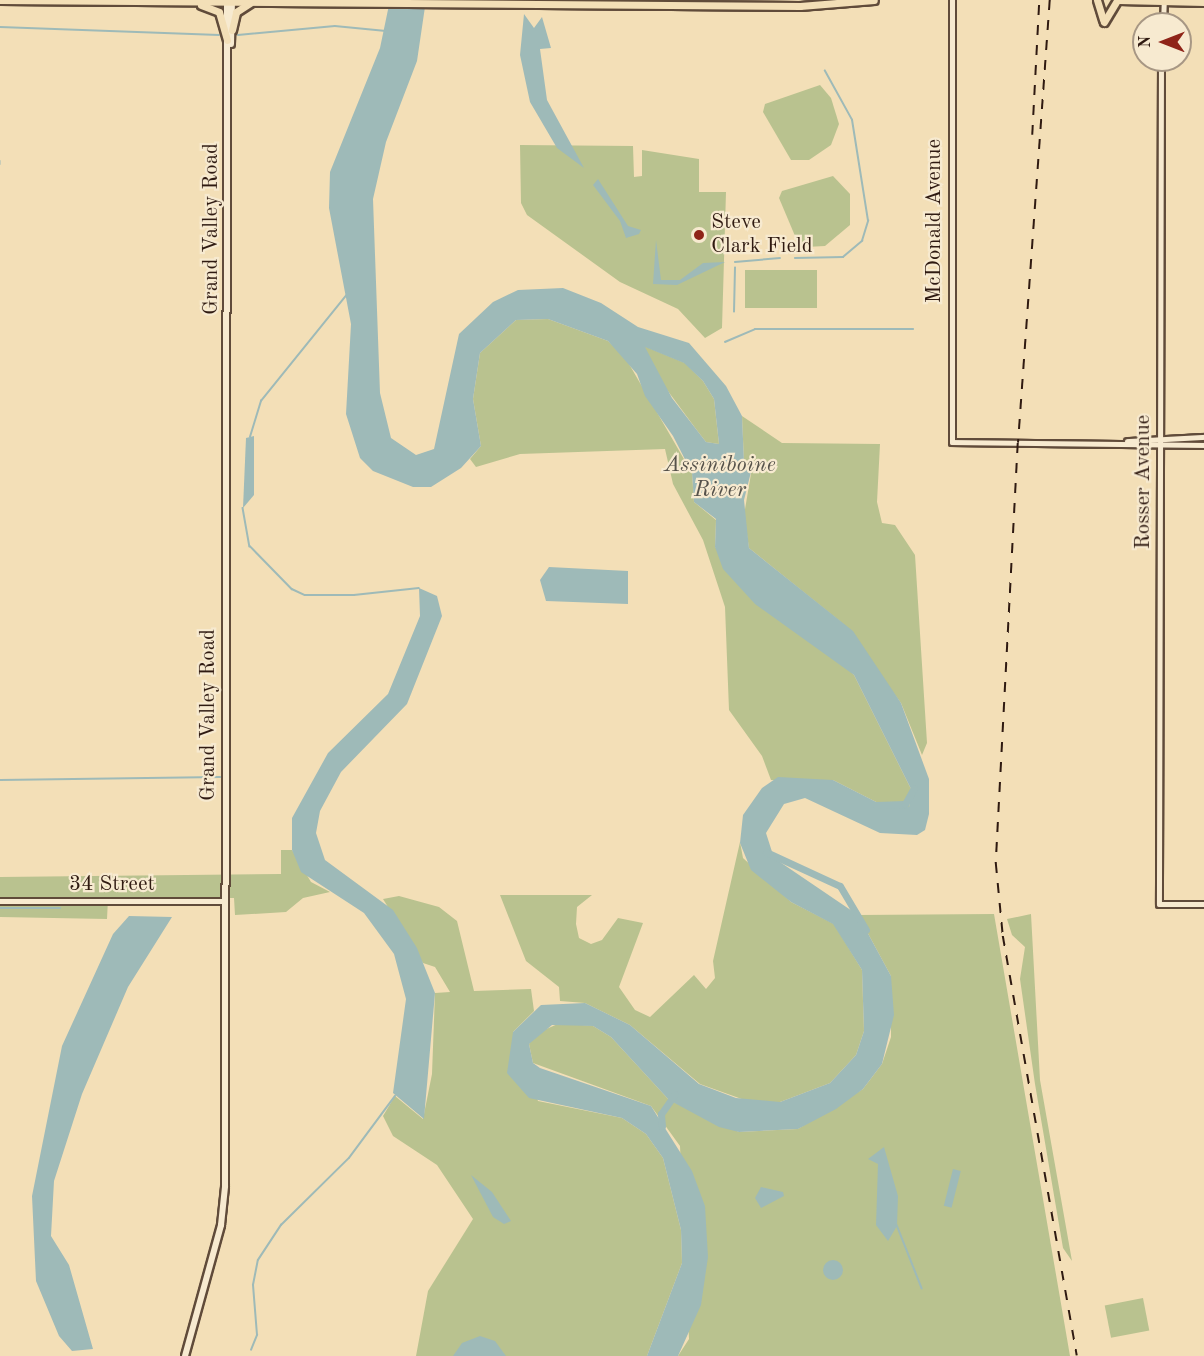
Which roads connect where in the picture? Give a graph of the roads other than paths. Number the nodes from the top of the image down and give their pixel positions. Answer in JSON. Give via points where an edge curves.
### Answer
{"nodes":[{"id":1,"x":0,"y":0,"type":"edge"},
{"id":2,"x":874,"y":0,"type":"edge"},
{"id":3,"x":952,"y":0,"type":"edge"},
{"id":4,"x":1097,"y":0,"type":"edge"},
{"id":5,"x":1118,"y":0,"type":"edge"},
{"id":6,"x":150,"y":1,"type":"edge"},
{"id":7,"x":229,"y":1,"type":"edge"},
{"id":8,"x":260,"y":1,"type":"edge"},
{"id":9,"x":1164,"y":1,"type":"edge"},
{"id":10,"x":733,"y":2,"type":"edge"},
{"id":11,"x":1204,"y":2,"type":"edge"},
{"id":12,"x":232,"y":30,"type":"junction"},
{"id":13,"x":227,"y":40,"type":"junction"},
{"id":14,"x":229,"y":68,"type":"junction"},
{"id":15,"x":1161,"y":72,"type":"edge"},
{"id":16,"x":1161,"y":437,"type":"junction"},
{"id":17,"x":1204,"y":437,"type":"edge"},
{"id":18,"x":1123,"y":442,"type":"junction"},
{"id":19,"x":1161,"y":445,"type":"junction"},
{"id":20,"x":1204,"y":445,"type":"edge"},
{"id":21,"x":225,"y":901,"type":"junction"},
{"id":22,"x":0,"y":902,"type":"edge"},
{"id":23,"x":1204,"y":904,"type":"edge"},
{"id":24,"x":185,"y":1356,"type":"edge"}],
"edges":[{"from":1,"to":6,"type":"main road"},
{"from":2,"to":10,"type":"main road"},
{"from":3,"to":18,"type":"street","name":"McDonald Avenue","via":[[952,442]]},
{"from":4,"to":5,"type":"main road","via":[[1104,22]]},
{"from":5,"to":9,"type":"main road"},
{"from":6,"to":7,"type":"main road"},
{"from":6,"to":13,"type":"main road","via":[[212,7],[222,17]]},
{"from":7,"to":8,"type":"main road"},
{"from":7,"to":12,"type":"main road","name":"Grand Valley Road"},
{"from":7,"to":13,"type":"main road","name":"Grand Valley Road"},
{"from":8,"to":10,"type":"main road"},
{"from":8,"to":12,"type":"main road","via":[[238,9]]},
{"from":9,"to":11,"type":"main road"},
{"from":12,"to":14,"type":"main road","name":"Grand Valley Road"},
{"from":13,"to":14,"type":"main road","name":"Grand Valley Road"},
{"from":14,"to":21,"type":"main road","name":"Grand Valley Road"},
{"from":15,"to":16,"type":"street","name":"Rosser Avenue"},
{"from":16,"to":17,"type":"street"},
{"from":16,"to":18,"type":"street"},
{"from":16,"to":19,"type":"street","name":"Rosser Avenue"},
{"from":18,"to":19,"type":"street"},
{"from":19,"to":20,"type":"street"},
{"from":19,"to":23,"type":"street","name":"Rosser Avenue","via":[[1159,904]]},
{"from":21,"to":22,"type":"street","name":"34 Street"},
{"from":21,"to":24,"type":"main road","name":"Grand Valley Road","via":[[225,1195]]}]}
